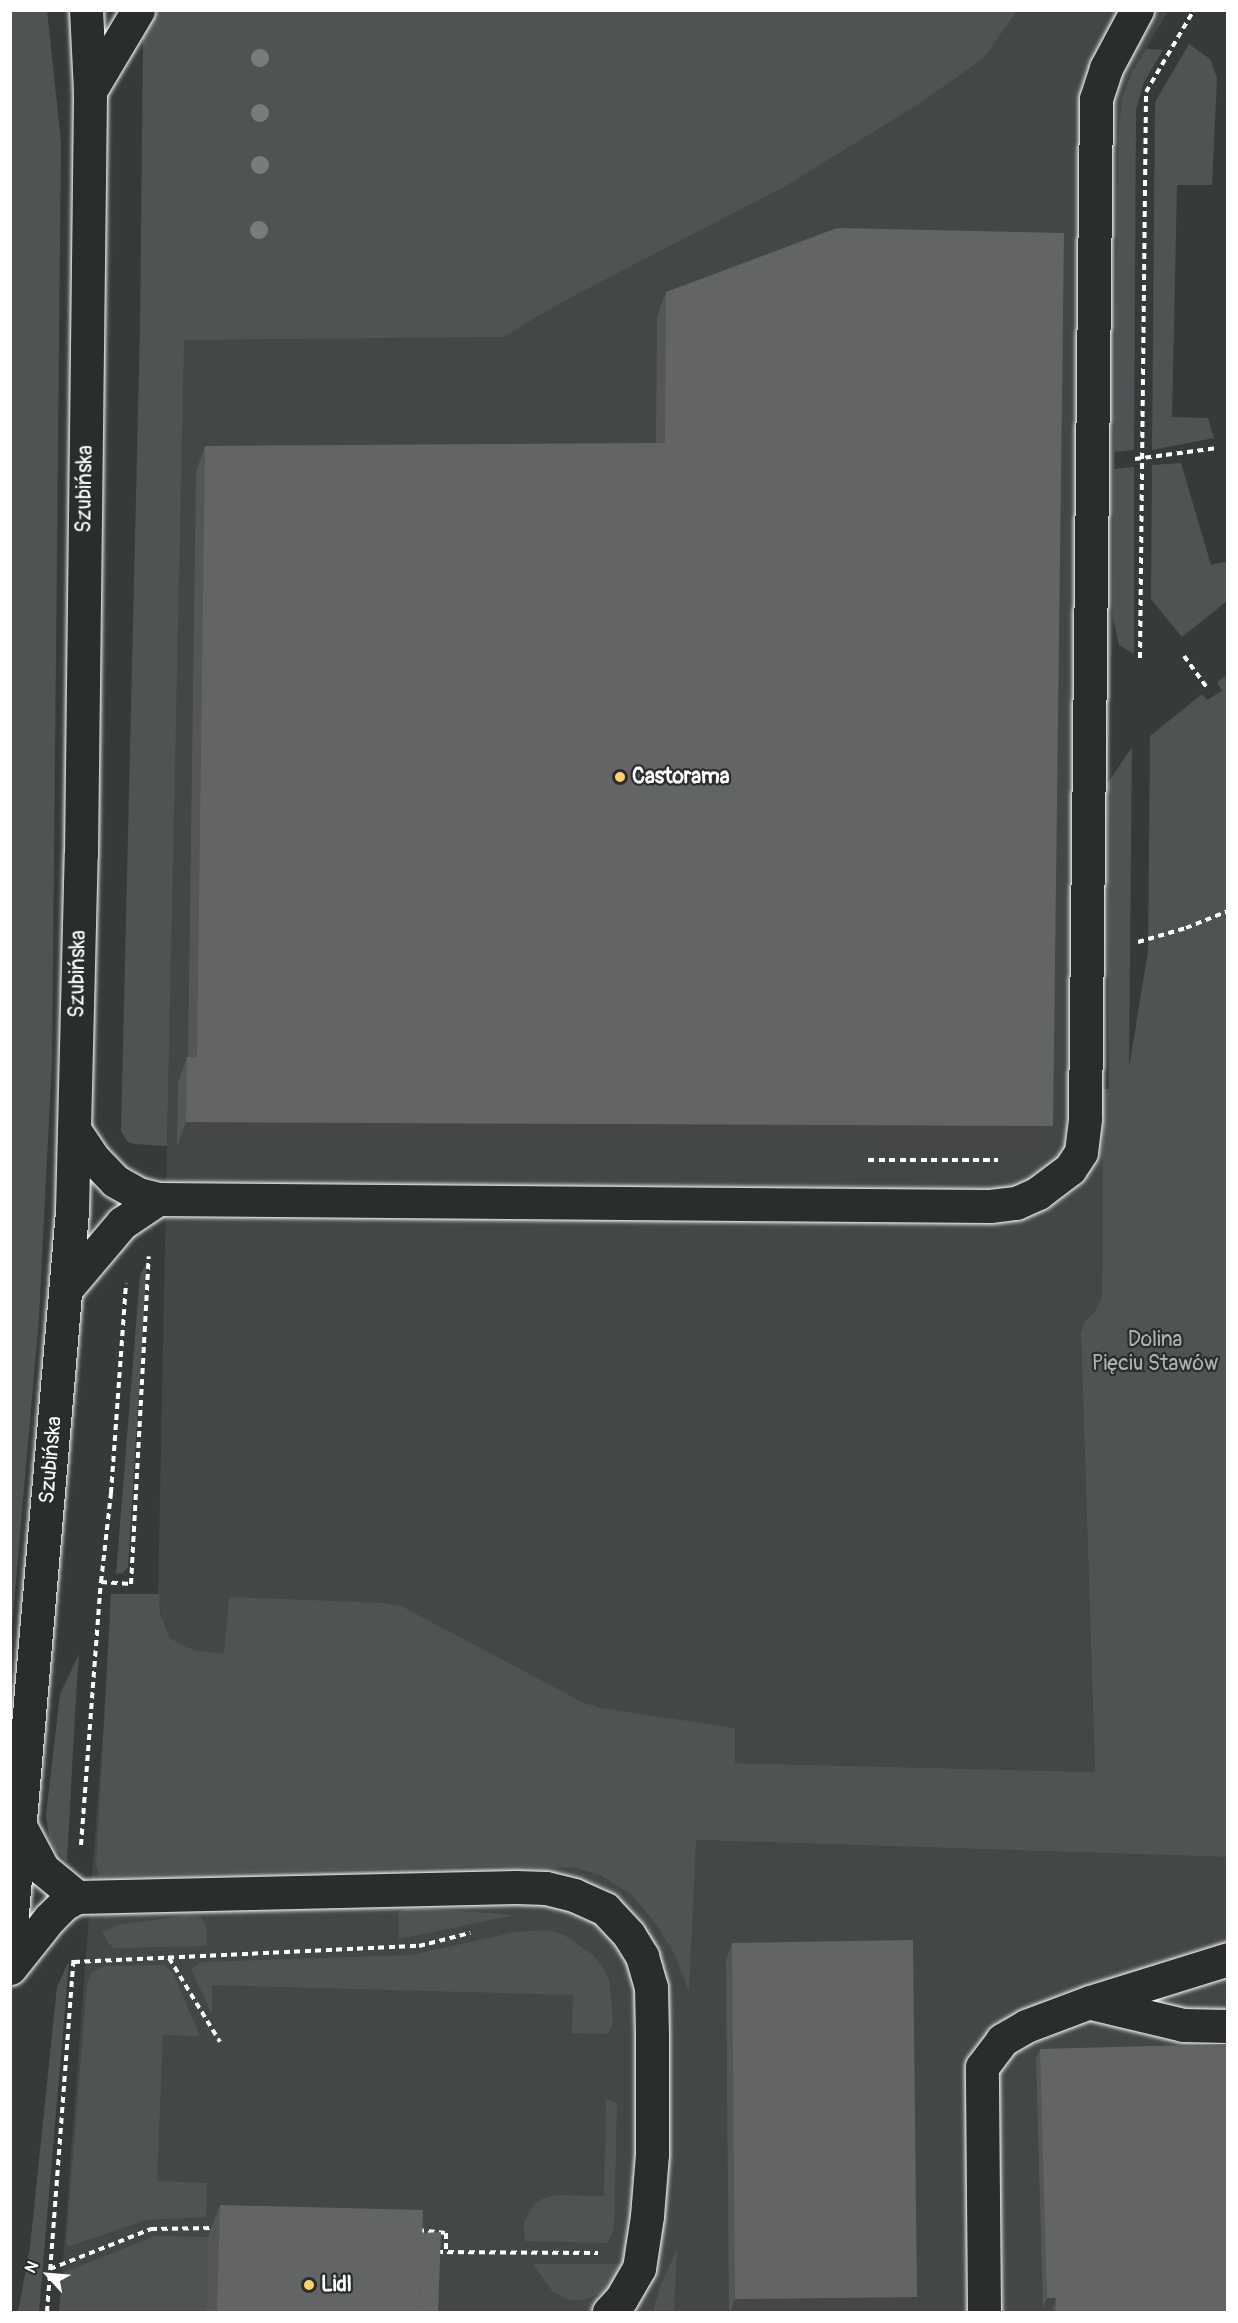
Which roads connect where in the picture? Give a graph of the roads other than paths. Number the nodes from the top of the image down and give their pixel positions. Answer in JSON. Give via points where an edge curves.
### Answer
{"nodes":[{"id":1,"x":86,"y":10,"type":"edge"},
{"id":2,"x":138,"y":10,"type":"edge"},
{"id":3,"x":1137,"y":10,"type":"edge"},
{"id":4,"x":90,"y":91,"type":"junction"},
{"id":5,"x":75,"y":1131,"type":"junction"},
{"id":6,"x":158,"y":1199,"type":"junction"},
{"id":7,"x":66,"y":1289,"type":"junction"},
{"id":8,"x":20,"y":1826,"type":"junction"},
{"id":9,"x":77,"y":1897,"type":"junction"},
{"id":10,"x":10,"y":1936,"type":"edge"},
{"id":11,"x":1227,"y":1959,"type":"edge"},
{"id":12,"x":10,"y":1968,"type":"edge"},
{"id":13,"x":1090,"y":2002,"type":"junction"},
{"id":14,"x":1227,"y":2026,"type":"edge"},
{"id":15,"x":609,"y":2313,"type":"edge"},
{"id":16,"x":984,"y":2313,"type":"edge"}],
"edges":[{"from":1,"to":4,"type":"main road","name":"Szubińska"},
{"from":2,"to":4,"type":"main road"},
{"from":3,"to":6,"type":"main road","via":[[1106,68],[1096,99],[1085,1116],[1081,1152],[1070,1169],[1016,1203],[990,1206]]},
{"from":4,"to":5,"type":"main road","name":"Szubińska"},
{"from":5,"to":6,"type":"main road","via":[[115,1181],[138,1194]]},
{"from":5,"to":7,"type":"main road","name":"Szubińska"},
{"from":6,"to":7,"type":"main road","via":[[122,1223]]},
{"from":7,"to":8,"type":"main road","name":"Szubińska"},
{"from":8,"to":9,"type":"main road","via":[[43,1869]]},
{"from":8,"to":10,"type":"main road","name":"Szubińska"},
{"from":9,"to":12,"type":"main road","via":[[64,1904]]},
{"from":9,"to":15,"type":"main road","via":[[516,1887],[546,1888],[605,1909],[642,1956],[651,1987],[652,2035],[652,2154],[647,2217],[639,2268]]},
{"from":11,"to":13,"type":"main road"},
{"from":13,"to":14,"type":"main road","via":[[1183,2025]]},
{"from":13,"to":16,"type":"main road","via":[[1026,2026],[1002,2040],[982,2067]]}]}
